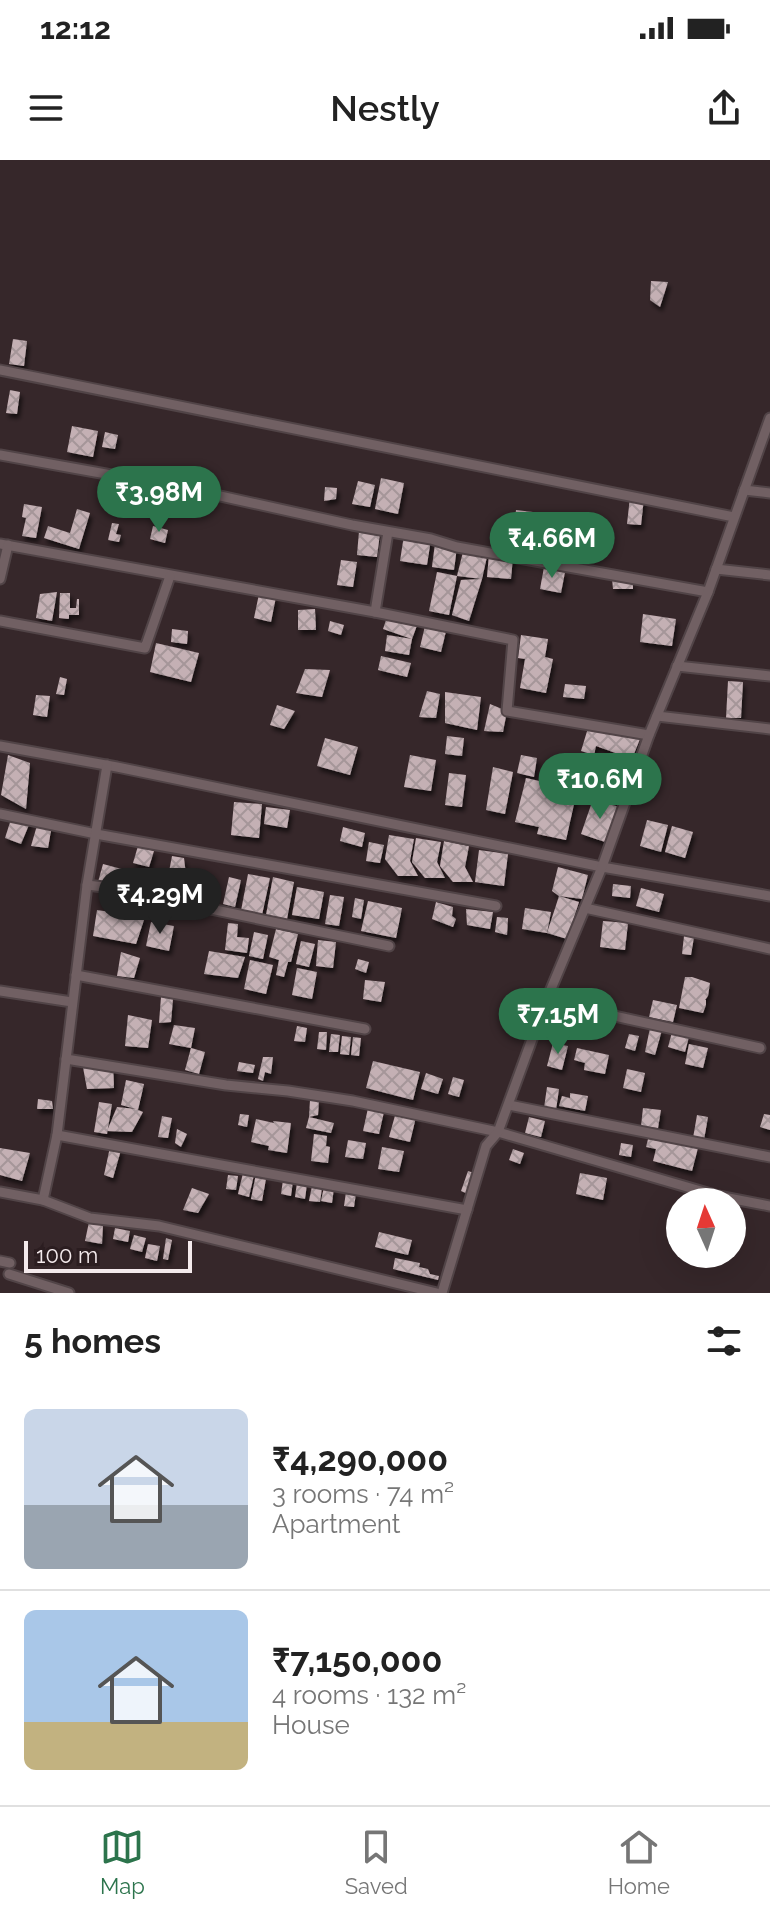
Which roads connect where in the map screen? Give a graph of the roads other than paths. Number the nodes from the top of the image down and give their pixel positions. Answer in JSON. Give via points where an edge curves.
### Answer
{"nodes":[{"id":1,"x":0,"y":370,"type":"edge"},
{"id":2,"x":769,"y":422,"type":"edge"},
{"id":3,"x":0,"y":455,"type":"edge"},
{"id":4,"x":744,"y":490,"type":"junction"},
{"id":5,"x":770,"y":493,"type":"edge"},
{"id":6,"x":734,"y":517,"type":"junction"},
{"id":7,"x":388,"y":532,"type":"junction"},
{"id":8,"x":4,"y":544,"type":"edge"},
{"id":9,"x":716,"y":569,"type":"junction"},
{"id":10,"x":770,"y":575,"type":"edge"},
{"id":11,"x":170,"y":576,"type":"junction"},
{"id":12,"x":0,"y":579,"type":"edge"},
{"id":13,"x":708,"y":592,"type":"junction"},
{"id":14,"x":375,"y":612,"type":"junction"},
{"id":15,"x":0,"y":621,"type":"edge"},
{"id":16,"x":677,"y":666,"type":"junction"},
{"id":17,"x":770,"y":676,"type":"edge"},
{"id":18,"x":657,"y":716,"type":"junction"},
{"id":19,"x":770,"y":729,"type":"edge"},
{"id":20,"x":649,"y":735,"type":"junction"},
{"id":21,"x":0,"y":746,"type":"edge"},
{"id":22,"x":107,"y":765,"type":"junction"},
{"id":23,"x":0,"y":814,"type":"edge"},
{"id":24,"x":96,"y":834,"type":"junction"},
{"id":25,"x":602,"y":867,"type":"junction"},
{"id":26,"x":87,"y":885,"type":"junction"},
{"id":27,"x":770,"y":896,"type":"edge"},
{"id":28,"x":496,"y":906,"type":"dead end"},
{"id":29,"x":585,"y":908,"type":"junction"},
{"id":30,"x":389,"y":946,"type":"dead end"},
{"id":31,"x":770,"y":949,"type":"edge"},
{"id":32,"x":76,"y":975,"type":"junction"},
{"id":33,"x":0,"y":991,"type":"edge"},
{"id":34,"x":546,"y":1001,"type":"junction"},
{"id":35,"x":72,"y":1002,"type":"junction"},
{"id":36,"x":365,"y":1029,"type":"dead end"},
{"id":37,"x":760,"y":1048,"type":"dead end"},
{"id":38,"x":66,"y":1059,"type":"junction"},
{"id":39,"x":509,"y":1105,"type":"junction"},
{"id":40,"x":498,"y":1132,"type":"junction"},
{"id":41,"x":57,"y":1135,"type":"junction"},
{"id":42,"x":770,"y":1157,"type":"edge"},
{"id":43,"x":0,"y":1192,"type":"edge"},
{"id":44,"x":43,"y":1200,"type":"junction"},
{"id":45,"x":770,"y":1206,"type":"edge"},
{"id":46,"x":467,"y":1210,"type":"junction"},
{"id":47,"x":9,"y":1274,"type":"dead end"},
{"id":48,"x":65,"y":1293,"type":"edge"},
{"id":49,"x":440,"y":1293,"type":"edge"}],
"edges":[{"from":1,"to":6,"type":"street"},
{"from":2,"to":4,"type":"street"},
{"from":3,"to":7,"type":"street"},
{"from":4,"to":5,"type":"street"},
{"from":4,"to":6,"type":"street"},
{"from":6,"to":9,"type":"street"},
{"from":7,"to":13,"type":"street"},
{"from":7,"to":14,"type":"street"},
{"from":8,"to":11,"type":"street"},
{"from":8,"to":12,"type":"street"},
{"from":9,"to":10,"type":"street"},
{"from":9,"to":13,"type":"street"},
{"from":11,"to":14,"type":"street"},
{"from":11,"to":15,"type":"street","via":[[145,648]]},
{"from":13,"to":16,"type":"street"},
{"from":14,"to":20,"type":"street","via":[[513,640],[507,711]]},
{"from":16,"to":17,"type":"street"},
{"from":16,"to":18,"type":"street"},
{"from":18,"to":19,"type":"street"},
{"from":18,"to":20,"type":"street"},
{"from":20,"to":25,"type":"street"},
{"from":21,"to":22,"type":"street"},
{"from":22,"to":24,"type":"street"},
{"from":22,"to":25,"type":"street"},
{"from":23,"to":24,"type":"street"},
{"from":24,"to":26,"type":"street"},
{"from":24,"to":28,"type":"street"},
{"from":25,"to":27,"type":"street"},
{"from":25,"to":29,"type":"street"},
{"from":26,"to":30,"type":"street"},
{"from":26,"to":32,"type":"street"},
{"from":29,"to":31,"type":"street"},
{"from":29,"to":34,"type":"street"},
{"from":32,"to":35,"type":"street"},
{"from":32,"to":36,"type":"street"},
{"from":33,"to":35,"type":"street"},
{"from":34,"to":37,"type":"street"},
{"from":34,"to":39,"type":"street"},
{"from":35,"to":38,"type":"street"},
{"from":38,"to":40,"type":"street","via":[[353,1101]]},
{"from":38,"to":41,"type":"street"},
{"from":39,"to":40,"type":"street"},
{"from":39,"to":42,"type":"street"},
{"from":40,"to":45,"type":"street","via":[[718,1196]]},
{"from":40,"to":46,"type":"street","via":[[486,1146]]},
{"from":41,"to":44,"type":"street"},
{"from":41,"to":46,"type":"street"},
{"from":43,"to":44,"type":"street"},
{"from":44,"to":49,"type":"street","via":[[90,1218],[159,1226]]},
{"from":46,"to":49,"type":"street"},
{"from":47,"to":48,"type":"street"}]}
